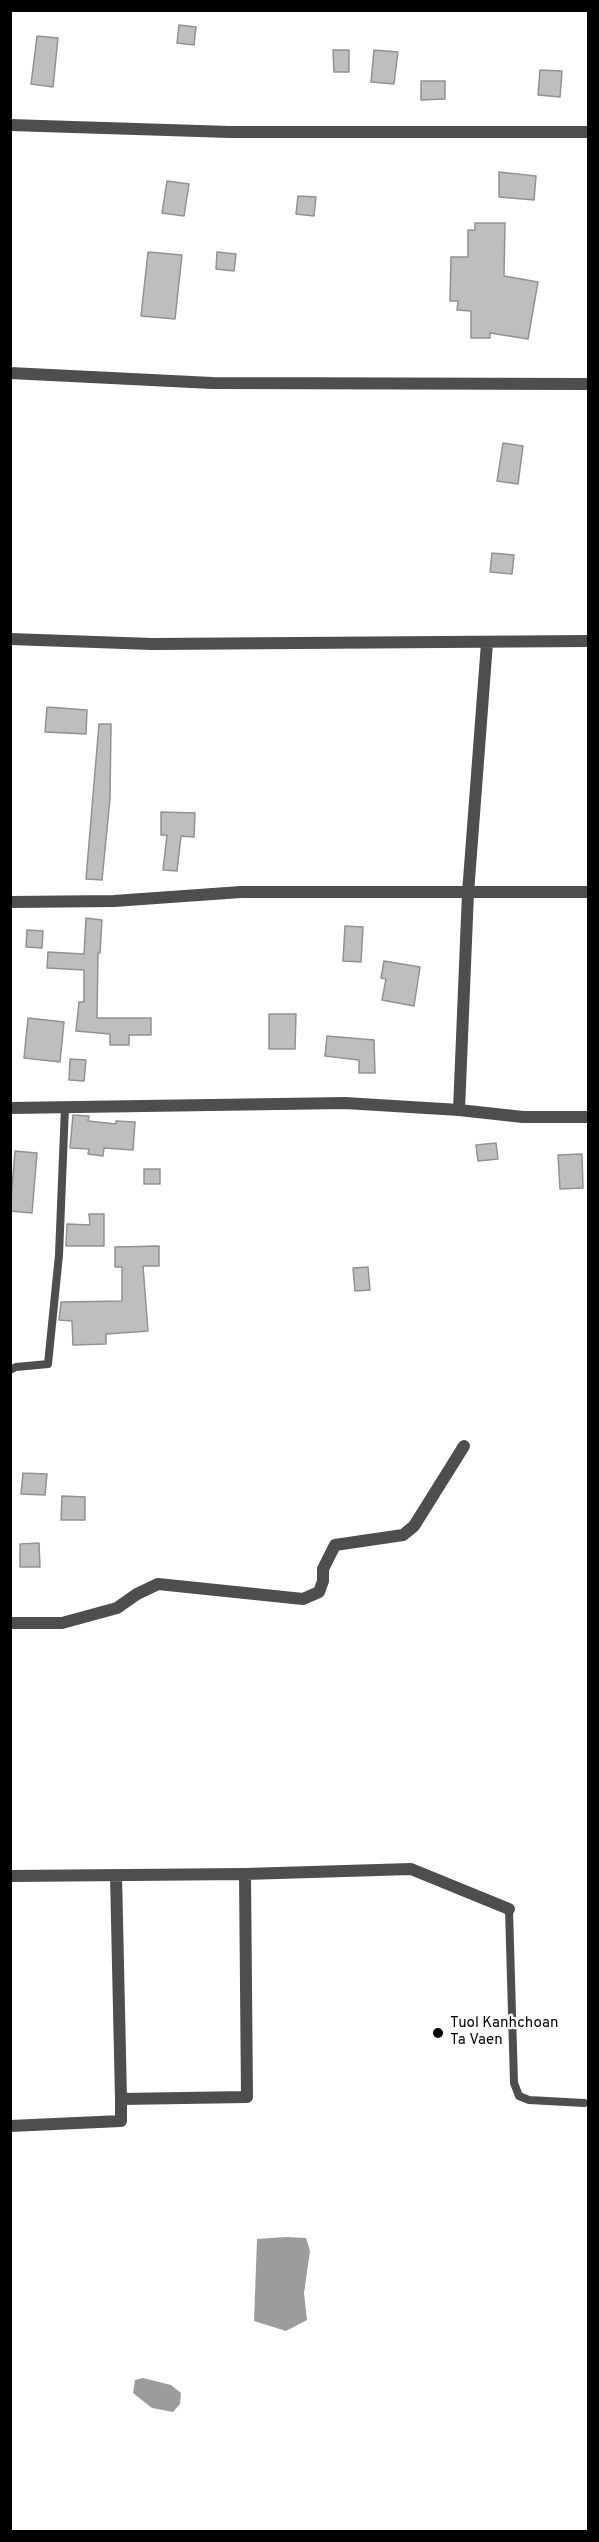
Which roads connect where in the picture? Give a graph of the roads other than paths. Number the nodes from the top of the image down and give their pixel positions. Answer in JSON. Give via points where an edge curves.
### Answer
{"nodes":[{"id":1,"x":10,"y":125,"type":"edge"},
{"id":2,"x":588,"y":132,"type":"edge"},
{"id":3,"x":10,"y":373,"type":"edge"},
{"id":4,"x":588,"y":384,"type":"edge"},
{"id":5,"x":10,"y":639,"type":"edge"},
{"id":6,"x":588,"y":641,"type":"edge"},
{"id":7,"x":487,"y":643,"type":"junction"},
{"id":8,"x":588,"y":892,"type":"edge"},
{"id":9,"x":468,"y":893,"type":"junction"},
{"id":10,"x":10,"y":902,"type":"edge"},
{"id":11,"x":65,"y":1107,"type":"junction"},
{"id":12,"x":10,"y":1108,"type":"edge"},
{"id":13,"x":459,"y":1110,"type":"junction"},
{"id":14,"x":588,"y":1117,"type":"edge"},
{"id":15,"x":10,"y":1370,"type":"edge"},
{"id":16,"x":464,"y":1446,"type":"dead end"},
{"id":17,"x":10,"y":1623,"type":"edge"},
{"id":18,"x":245,"y":1874,"type":"junction"},
{"id":19,"x":116,"y":1875,"type":"junction"},
{"id":20,"x":10,"y":1876,"type":"edge"},
{"id":21,"x":508,"y":1909,"type":"joint"},
{"id":22,"x":121,"y":2099,"type":"junction"},
{"id":23,"x":584,"y":2103,"type":"dead end"},
{"id":24,"x":10,"y":2126,"type":"edge"}],
"edges":[{"from":1,"to":2,"type":"street","via":[[230,132]]},
{"from":3,"to":4,"type":"street","via":[[212,383]]},
{"from":5,"to":7,"type":"street","via":[[152,644]]},
{"from":6,"to":7,"type":"street"},
{"from":7,"to":9,"type":"street"},
{"from":8,"to":9,"type":"street"},
{"from":9,"to":10,"type":"street","via":[[241,892]]},
{"from":9,"to":13,"type":"street"},
{"from":11,"to":12,"type":"street"},
{"from":11,"to":13,"type":"street","via":[[345,1103]]},
{"from":11,"to":15,"type":"lane","via":[[59,1255],[48,1364]]},
{"from":13,"to":14,"type":"street","via":[[523,1117]]},
{"from":16,"to":17,"type":"street","via":[[414,1526],[402,1535],[335,1545],[323,1569],[319,1592],[303,1599],[158,1584],[117,1608],[62,1623]]},
{"from":18,"to":19,"type":"street"},
{"from":18,"to":21,"type":"street","via":[[411,1869]]},
{"from":18,"to":22,"type":"street","via":[[247,2097]]},
{"from":19,"to":20,"type":"street"},
{"from":19,"to":22,"type":"street"},
{"from":21,"to":23,"type":"lane","via":[[514,2083],[519,2096]]},
{"from":22,"to":24,"type":"street","via":[[122,2121]]}]}
